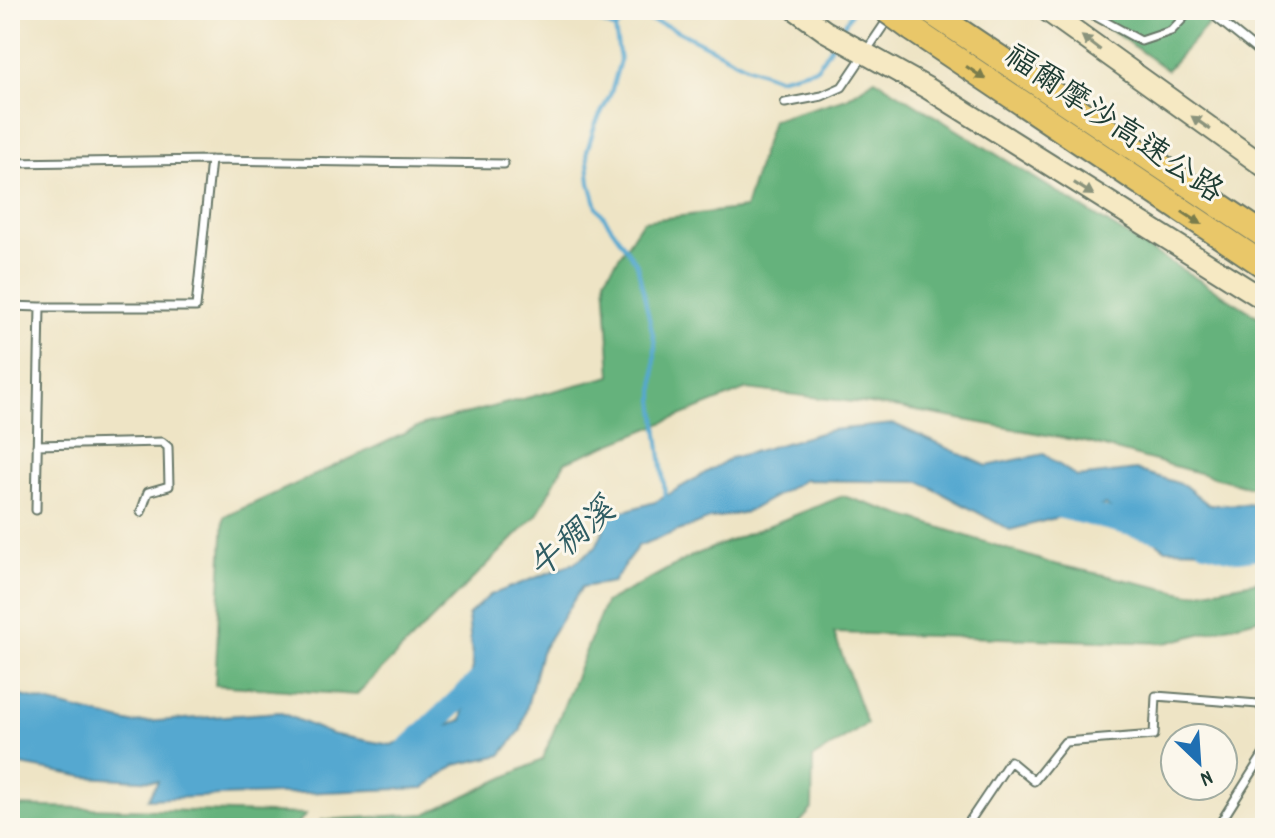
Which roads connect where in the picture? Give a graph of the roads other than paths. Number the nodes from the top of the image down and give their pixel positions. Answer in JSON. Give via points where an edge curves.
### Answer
{"nodes":[{"id":1,"x":796,"y":10,"type":"edge"},
{"id":2,"x":886,"y":10,"type":"edge"},
{"id":3,"x":893,"y":10,"type":"edge"},
{"id":4,"x":928,"y":10,"type":"edge"},
{"id":5,"x":1046,"y":10,"type":"edge"},
{"id":6,"x":1084,"y":10,"type":"edge"},
{"id":7,"x":1191,"y":10,"type":"edge"},
{"id":8,"x":1207,"y":10,"type":"edge"},
{"id":9,"x":865,"y":54,"type":"junction"},
{"id":10,"x":1265,"y":57,"type":"edge"},
{"id":11,"x":785,"y":103,"type":"dead end"},
{"id":12,"x":211,"y":160,"type":"junction"},
{"id":13,"x":10,"y":163,"type":"edge"},
{"id":14,"x":504,"y":164,"type":"dead end"},
{"id":15,"x":1265,"y":167,"type":"edge"},
{"id":16,"x":1265,"y":236,"type":"edge"},
{"id":17,"x":1265,"y":266,"type":"edge"},
{"id":18,"x":1265,"y":300,"type":"edge"},
{"id":19,"x":10,"y":306,"type":"edge"},
{"id":20,"x":40,"y":307,"type":"junction"},
{"id":21,"x":37,"y":445,"type":"junction"},
{"id":22,"x":36,"y":510,"type":"dead end"},
{"id":23,"x":141,"y":512,"type":"dead end"},
{"id":24,"x":1265,"y":712,"type":"edge"},
{"id":25,"x":1265,"y":752,"type":"edge"},
{"id":26,"x":965,"y":828,"type":"edge"},
{"id":27,"x":1217,"y":828,"type":"edge"}],
"edges":[{"from":1,"to":9,"type":"street"},
{"from":2,"to":17,"type":"highway","name":"福爾摩沙高速公路","one_way":true,"bridge":true},
{"from":3,"to":9,"type":"lane"},
{"from":4,"to":16,"type":"highway","name":"福爾摩沙高速公路"},
{"from":15,"to":5,"type":"street","one_way":true},
{"from":6,"to":7,"type":"lane","via":[[1141,41],[1171,31]]},
{"from":8,"to":10,"type":"lane"},
{"from":9,"to":11,"type":"lane","via":[[842,87]]},
{"from":9,"to":18,"type":"street","one_way":true},
{"from":12,"to":13,"type":"lane"},
{"from":12,"to":14,"type":"lane"},
{"from":12,"to":20,"type":"lane","via":[[196,307]]},
{"from":19,"to":20,"type":"lane"},
{"from":20,"to":21,"type":"lane"},
{"from":21,"to":22,"type":"lane"},
{"from":21,"to":23,"type":"lane","via":[[162,442],[168,447],[169,486],[148,492]]},
{"from":24,"to":26,"type":"lane","via":[[1258,704],[1156,696],[1154,735],[1065,742],[1034,781],[1010,761]]},
{"from":25,"to":27,"type":"lane"}]}
